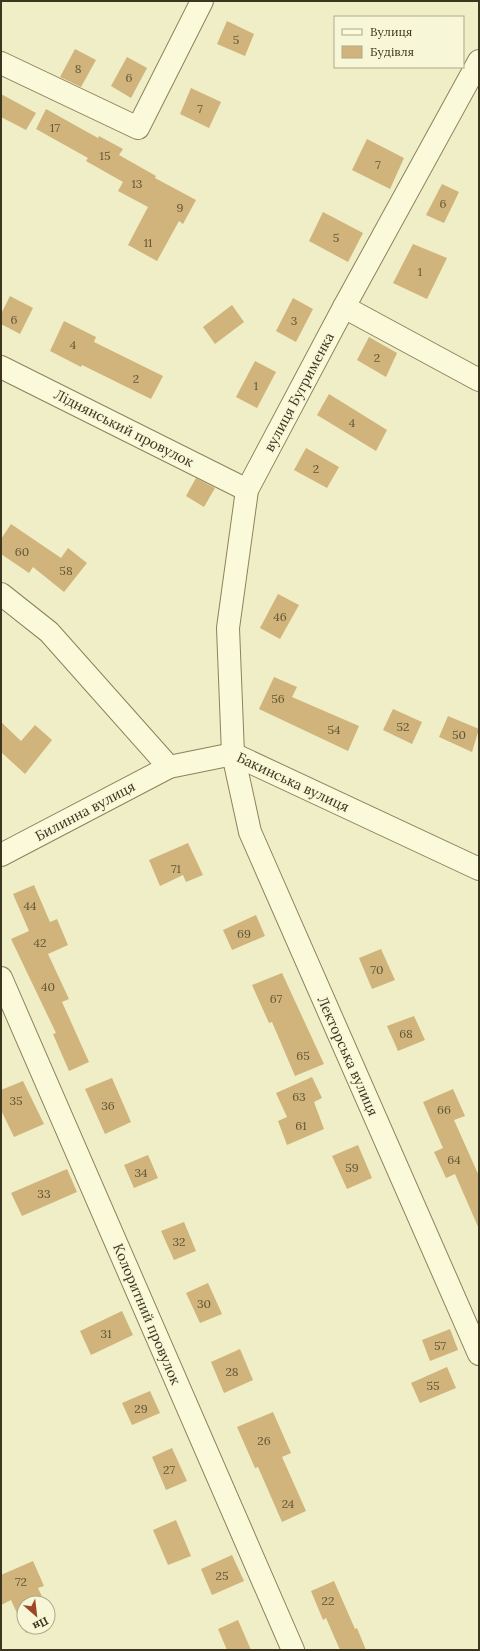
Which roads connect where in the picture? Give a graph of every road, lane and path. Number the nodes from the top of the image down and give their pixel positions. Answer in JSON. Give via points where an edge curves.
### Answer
{"nodes":[{"id":1,"x":202,"y":1,"type":"edge"},
{"id":2,"x":479,"y":61,"type":"edge"},
{"id":3,"x":1,"y":63,"type":"edge"},
{"id":4,"x":344,"y":307,"type":"junction"},
{"id":5,"x":1,"y":367,"type":"edge"},
{"id":6,"x":479,"y":380,"type":"edge"},
{"id":7,"x":247,"y":490,"type":"junction"},
{"id":8,"x":1,"y":594,"type":"edge"},
{"id":9,"x":233,"y":754,"type":"junction"},
{"id":10,"x":170,"y":767,"type":"junction"},
{"id":11,"x":1,"y":855,"type":"edge"},
{"id":12,"x":479,"y":869,"type":"edge"},
{"id":13,"x":1,"y":978,"type":"edge"},
{"id":14,"x":479,"y":1354,"type":"edge"},
{"id":15,"x":293,"y":1650,"type":"edge"}],
"edges":[{"from":1,"to":3,"type":"street","via":[[138,128]]},
{"from":2,"to":4,"type":"street","name":"вулиця Бугрименка"},
{"from":4,"to":6,"type":"street"},
{"from":4,"to":7,"type":"street","name":"вулиця Бугрименка"},
{"from":5,"to":7,"type":"street","name":"Ліднянський провулок"},
{"from":7,"to":9,"type":"street","name":"вулиця Бугрименка","via":[[228,628]]},
{"from":8,"to":10,"type":"street","via":[[49,632]]},
{"from":9,"to":10,"type":"street","name":"Бакинська вулиця"},
{"from":9,"to":12,"type":"street","name":"Бакинська вулиця"},
{"from":9,"to":14,"type":"street","name":"Лекторська вулиця","via":[[250,832]]},
{"from":10,"to":11,"type":"street","name":"Билинна вулиця"},
{"from":13,"to":15,"type":"street","name":"Колоритний провулок"}]}
